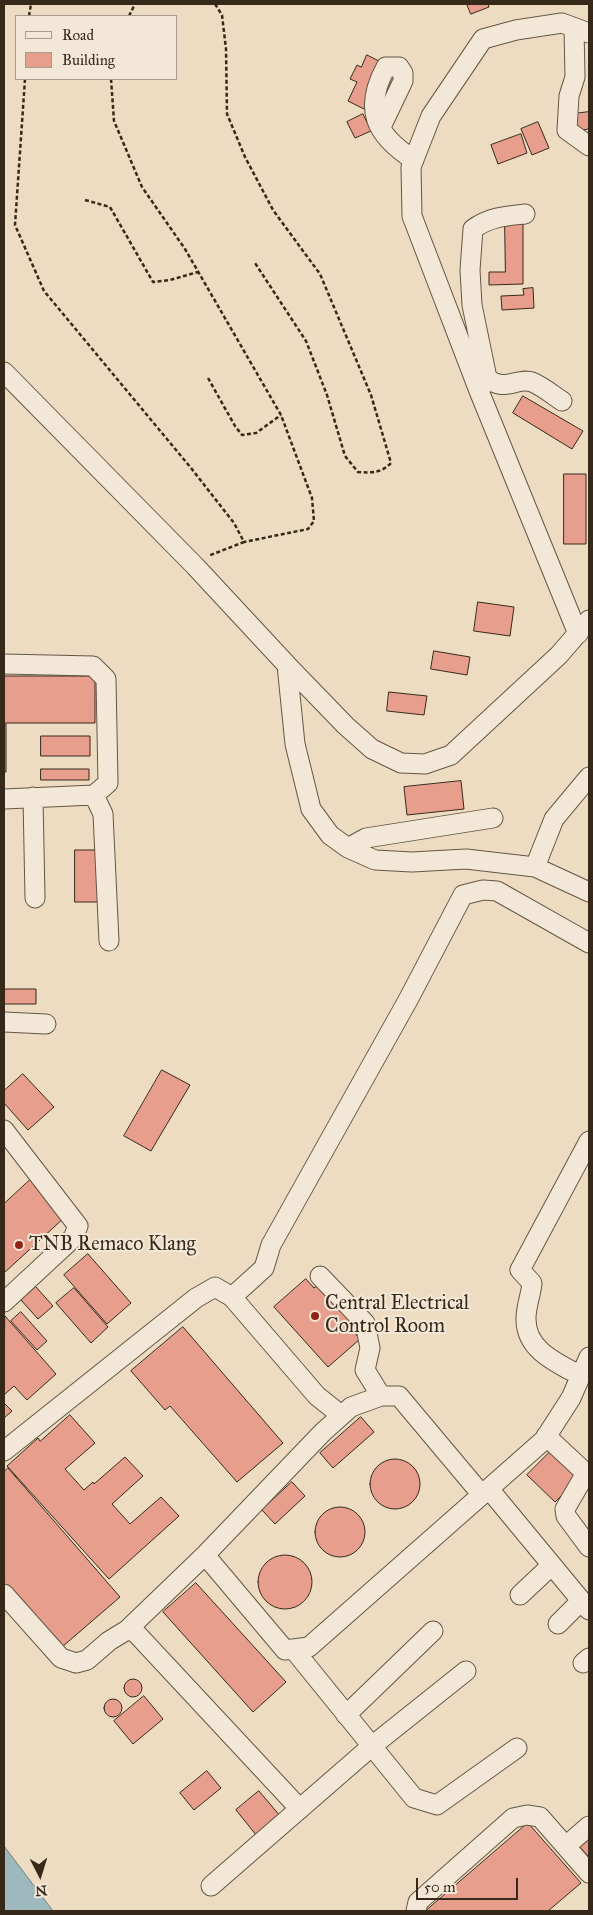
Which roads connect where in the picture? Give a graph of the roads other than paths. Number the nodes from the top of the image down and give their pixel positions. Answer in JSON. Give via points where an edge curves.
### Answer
{"nodes":[{"id":1,"x":582,"y":30,"type":"edge"},
{"id":2,"x":381,"y":127,"type":"dead end"},
{"id":3,"x":589,"y":146,"type":"edge"},
{"id":4,"x":414,"y":160,"type":"junction"},
{"id":5,"x":525,"y":214,"type":"dead end"},
{"id":6,"x":4,"y":372,"type":"edge"},
{"id":7,"x":483,"y":385,"type":"junction"},
{"id":8,"x":562,"y":401,"type":"dead end"},
{"id":9,"x":584,"y":627,"type":"edge"},
{"id":10,"x":4,"y":664,"type":"edge"},
{"id":11,"x":287,"y":665,"type":"junction"},
{"id":12,"x":589,"y":777,"type":"edge"},
{"id":13,"x":94,"y":795,"type":"junction"},
{"id":14,"x":4,"y":798,"type":"edge"},
{"id":15,"x":33,"y":798,"type":"junction"},
{"id":16,"x":493,"y":818,"type":"dead end"},
{"id":17,"x":348,"y":848,"type":"junction"},
{"id":18,"x":535,"y":867,"type":"junction"},
{"id":19,"x":589,"y":892,"type":"edge"},
{"id":20,"x":35,"y":898,"type":"dead end"},
{"id":21,"x":109,"y":941,"type":"dead end"},
{"id":22,"x":589,"y":943,"type":"edge"},
{"id":23,"x":4,"y":1022,"type":"edge"},
{"id":24,"x":46,"y":1024,"type":"dead end"},
{"id":25,"x":4,"y":1130,"type":"edge"},
{"id":26,"x":589,"y":1141,"type":"edge"},
{"id":27,"x":320,"y":1276,"type":"dead end"},
{"id":28,"x":232,"y":1297,"type":"junction"},
{"id":29,"x":4,"y":1302,"type":"edge"},
{"id":30,"x":589,"y":1357,"type":"edge"},
{"id":31,"x":581,"y":1376,"type":"junction"},
{"id":32,"x":381,"y":1396,"type":"junction"},
{"id":33,"x":341,"y":1415,"type":"junction"},
{"id":34,"x":546,"y":1436,"type":"junction"},
{"id":35,"x":4,"y":1451,"type":"edge"},
{"id":36,"x":588,"y":1475,"type":"edge"},
{"id":37,"x":486,"y":1492,"type":"junction"},
{"id":38,"x":589,"y":1547,"type":"edge"},
{"id":39,"x":205,"y":1555,"type":"junction"},
{"id":40,"x":552,"y":1565,"type":"junction"},
{"id":41,"x":4,"y":1594,"type":"edge"},
{"id":42,"x":520,"y":1595,"type":"dead end"},
{"id":43,"x":585,"y":1605,"type":"edge"},
{"id":44,"x":558,"y":1624,"type":"dead end"},
{"id":45,"x":127,"y":1630,"type":"junction"},
{"id":46,"x":433,"y":1631,"type":"dead end"},
{"id":47,"x":294,"y":1650,"type":"junction"},
{"id":48,"x":466,"y":1671,"type":"dead end"},
{"id":49,"x":346,"y":1715,"type":"junction"},
{"id":50,"x":372,"y":1746,"type":"junction"},
{"id":51,"x":517,"y":1748,"type":"dead end"},
{"id":52,"x":300,"y":1809,"type":"junction"},
{"id":53,"x":589,"y":1826,"type":"edge"},
{"id":54,"x":566,"y":1846,"type":"junction"},
{"id":55,"x":589,"y":1873,"type":"edge"},
{"id":56,"x":211,"y":1886,"type":"dead end"},
{"id":57,"x":416,"y":1911,"type":"edge"}],
"edges":[{"from":1,"to":3,"type":"street","via":[[569,96],[567,130]]},
{"from":1,"to":4,"type":"street","via":[[562,24],[516,30],[483,40],[431,116]]},
{"from":2,"to":4,"type":"street","via":[[395,148]]},
{"from":4,"to":7,"type":"street","via":[[411,168],[412,216]]},
{"from":5,"to":7,"type":"street","via":[[501,216],[482,222],[473,229],[472,305]]},
{"from":6,"to":11,"type":"street"},
{"from":7,"to":8,"type":"street","via":[[531,382]]},
{"from":7,"to":9,"type":"street"},
{"from":9,"to":11,"type":"street","via":[[451,755],[425,764],[401,764],[372,749]]},
{"from":10,"to":13,"type":"street","via":[[92,666],[106,679],[108,783]]},
{"from":11,"to":17,"type":"street","via":[[295,744],[310,809],[330,835]]},
{"from":12,"to":18,"type":"street","via":[[554,819]]},
{"from":13,"to":15,"type":"street"},
{"from":13,"to":21,"type":"street","via":[[102,814]]},
{"from":14,"to":15,"type":"street"},
{"from":15,"to":20,"type":"street"},
{"from":16,"to":17,"type":"street","via":[[366,838]]},
{"from":17,"to":18,"type":"street","via":[[376,860],[412,862],[466,858]]},
{"from":18,"to":19,"type":"street"},
{"from":22,"to":28,"type":"street","via":[[497,891],[483,890],[463,895],[272,1245],[264,1268]]},
{"from":23,"to":24,"type":"street"},
{"from":25,"to":29,"type":"street","via":[[78,1226],[73,1238]]},
{"from":26,"to":31,"type":"street","via":[[520,1270],[532,1283],[526,1318],[529,1338],[545,1356]]},
{"from":27,"to":32,"type":"street","via":[[365,1323],[370,1348],[365,1370]]},
{"from":28,"to":33,"type":"street","via":[[317,1396]]},
{"from":28,"to":35,"type":"street","via":[[215,1286],[196,1298]]},
{"from":30,"to":31,"type":"street"},
{"from":31,"to":34,"type":"street"},
{"from":32,"to":33,"type":"street","via":[[351,1407]]},
{"from":32,"to":37,"type":"street","via":[[399,1396]]},
{"from":33,"to":39,"type":"street"},
{"from":34,"to":36,"type":"street"},
{"from":34,"to":37,"type":"street"},
{"from":36,"to":38,"type":"street","via":[[565,1509],[566,1516]]},
{"from":37,"to":40,"type":"street"},
{"from":37,"to":47,"type":"street","via":[[309,1647]]},
{"from":39,"to":45,"type":"street"},
{"from":39,"to":47,"type":"street","via":[[285,1650]]},
{"from":40,"to":42,"type":"street"},
{"from":40,"to":43,"type":"street"},
{"from":41,"to":45,"type":"street","via":[[61,1658],[76,1663],[87,1660]]},
{"from":43,"to":44,"type":"street"},
{"from":45,"to":52,"type":"street","via":[[136,1632]]},
{"from":46,"to":49,"type":"street"},
{"from":47,"to":49,"type":"street"},
{"from":48,"to":50,"type":"street"},
{"from":49,"to":50,"type":"street"},
{"from":50,"to":51,"type":"street","via":[[414,1798],[437,1805]]},
{"from":50,"to":52,"type":"street"},
{"from":52,"to":56,"type":"street"},
{"from":53,"to":54,"type":"street"},
{"from":54,"to":55,"type":"street"},
{"from":54,"to":57,"type":"street","via":[[540,1817],[513,1818],[418,1902]]}]}
